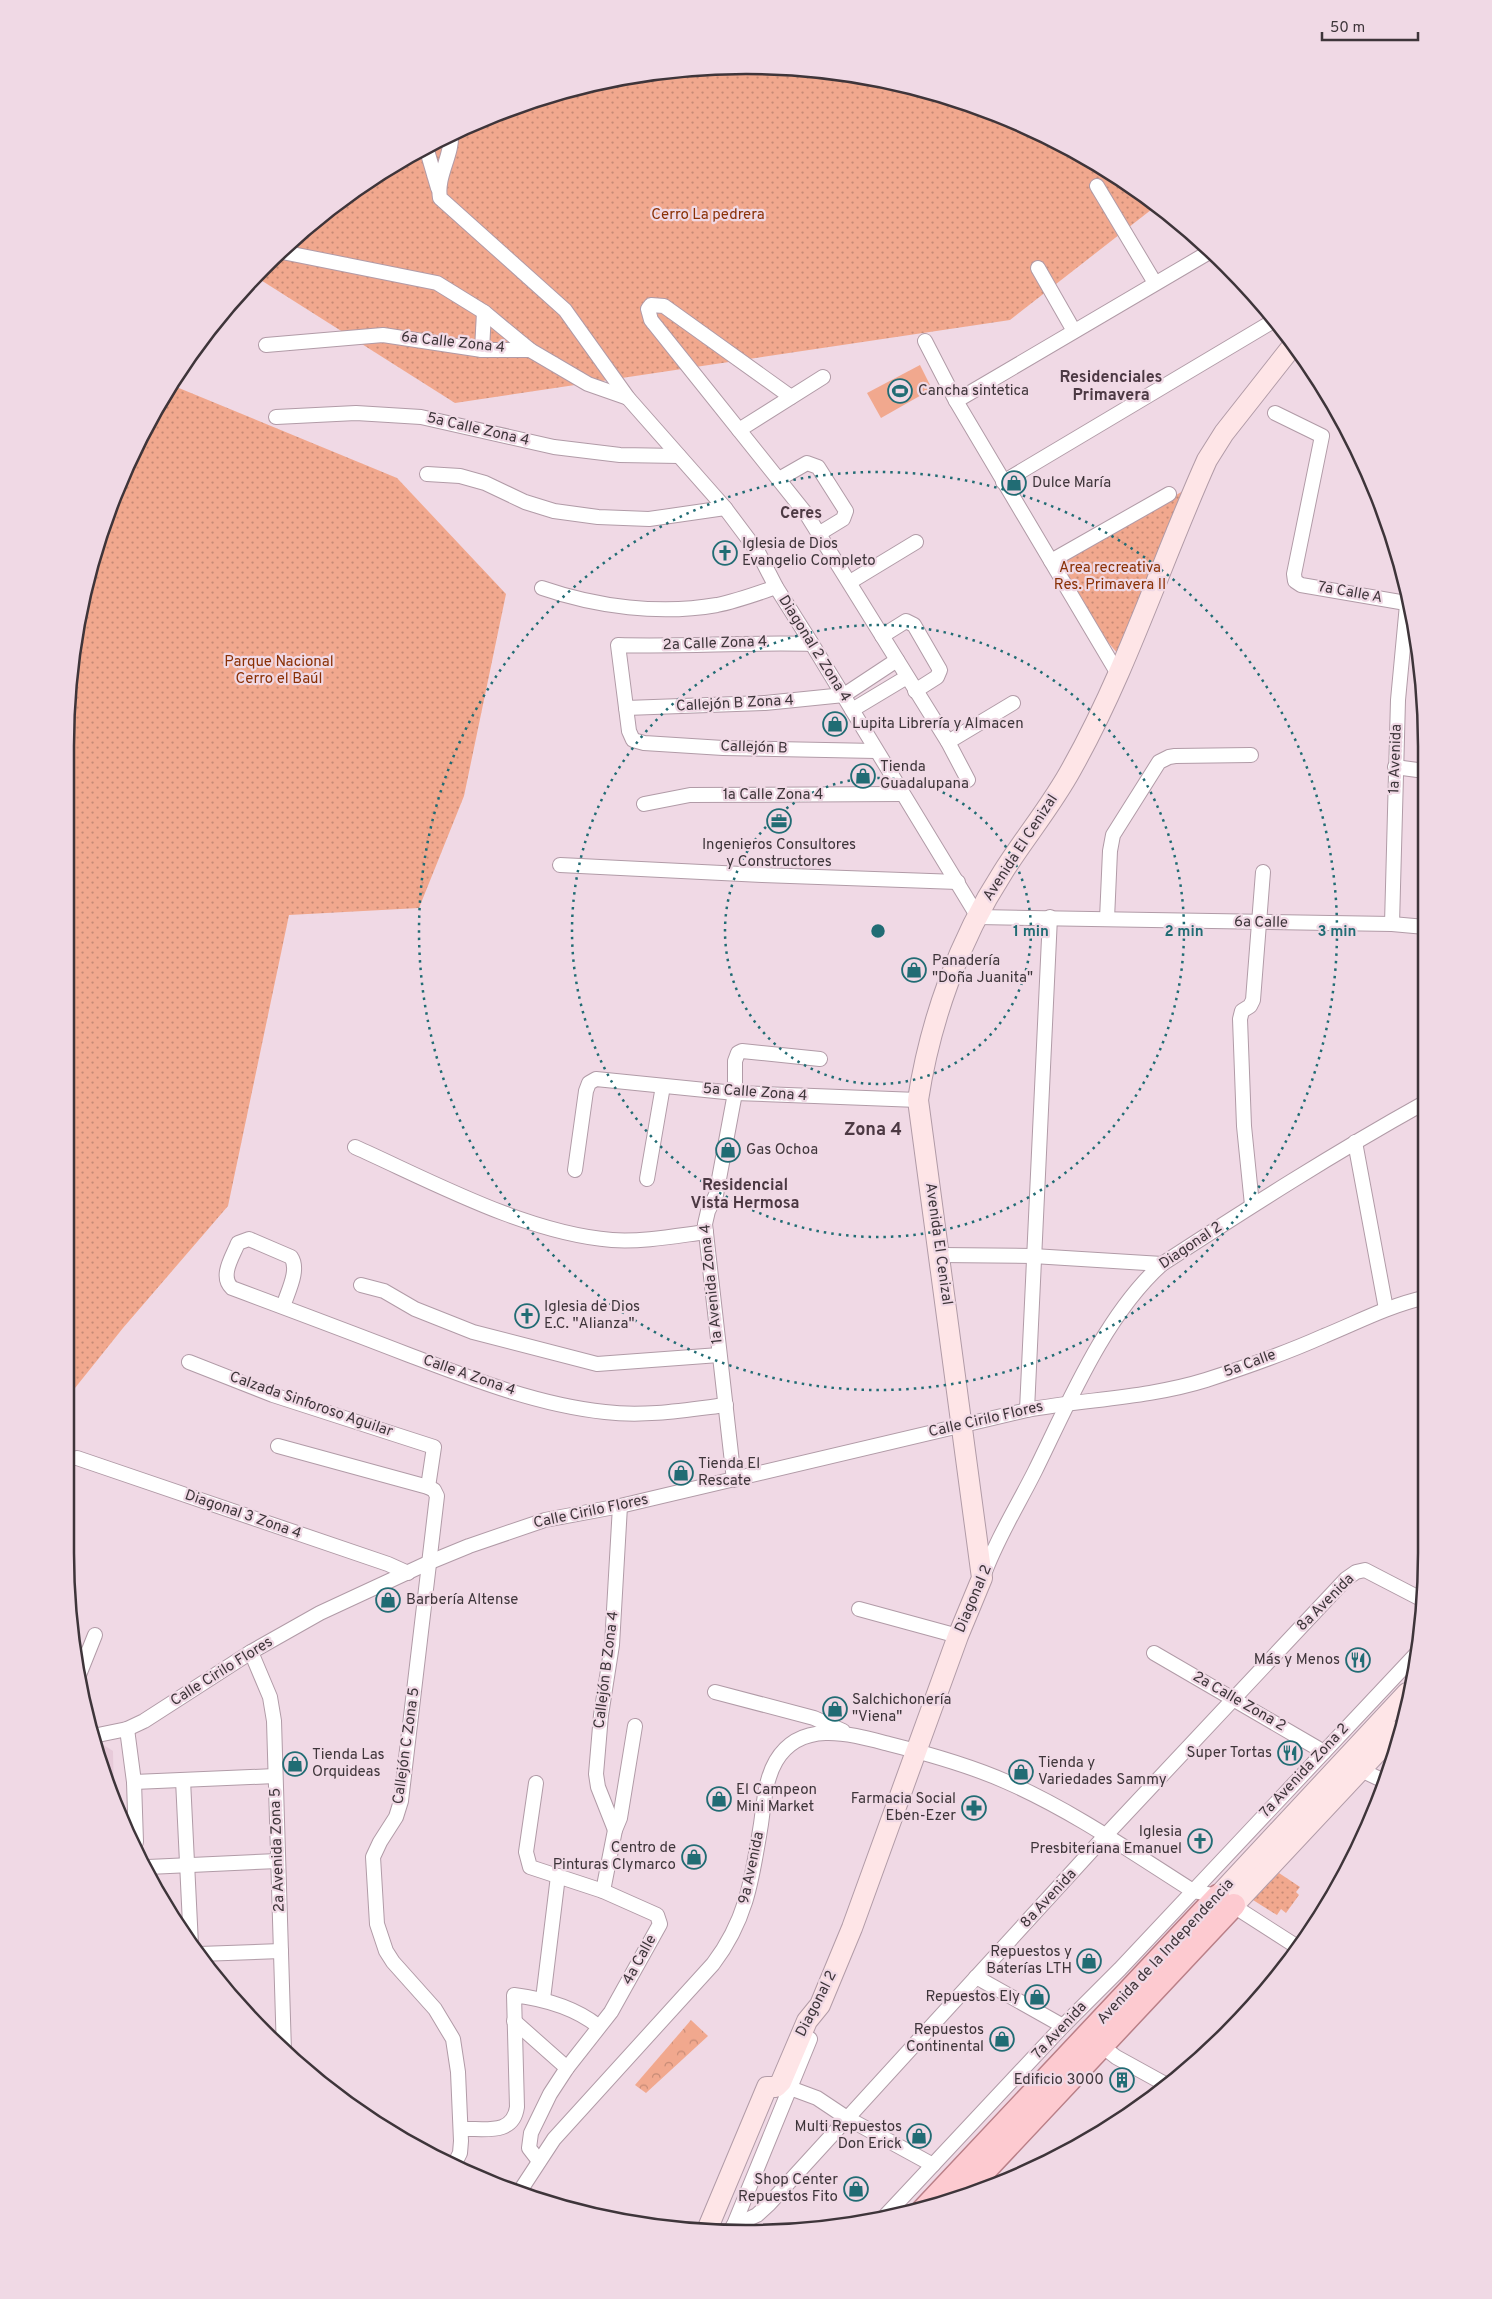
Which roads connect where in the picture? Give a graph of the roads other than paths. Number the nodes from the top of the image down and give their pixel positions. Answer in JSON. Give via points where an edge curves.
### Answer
{"nodes":[{"id":1,"x":446,"y":144,"type":"edge"},
{"id":2,"x":428,"y":154,"type":"edge"},
{"id":3,"x":1096,"y":186,"type":"dead end"},
{"id":4,"x":438,"y":188,"type":"junction"},
{"id":5,"x":290,"y":254,"type":"edge"},
{"id":6,"x":1204,"y":255,"type":"edge"},
{"id":7,"x":1038,"y":268,"type":"dead end"},
{"id":8,"x":1155,"y":283,"type":"junction"},
{"id":9,"x":484,"y":312,"type":"junction"},
{"id":10,"x":1269,"y":324,"type":"edge"},
{"id":11,"x":1074,"y":331,"type":"junction"},
{"id":12,"x":925,"y":341,"type":"dead end"},
{"id":13,"x":266,"y":345,"type":"dead end"},
{"id":14,"x":482,"y":350,"type":"junction"},
{"id":15,"x":530,"y":350,"type":"junction"},
{"id":16,"x":1289,"y":351,"type":"edge"},
{"id":17,"x":823,"y":378,"type":"dead end"},
{"id":18,"x":791,"y":397,"type":"junction"},
{"id":19,"x":628,"y":398,"type":"junction"},
{"id":20,"x":956,"y":401,"type":"junction"},
{"id":21,"x":1275,"y":413,"type":"dead end"},
{"id":22,"x":276,"y":417,"type":"dead end"},
{"id":23,"x":739,"y":430,"type":"junction"},
{"id":24,"x":679,"y":456,"type":"junction"},
{"id":25,"x":427,"y":474,"type":"dead end"},
{"id":26,"x":779,"y":479,"type":"junction"},
{"id":27,"x":1003,"y":482,"type":"junction"},
{"id":28,"x":1169,"y":494,"type":"dead end"},
{"id":29,"x":725,"y":508,"type":"junction"},
{"id":30,"x":820,"y":533,"type":"junction"},
{"id":31,"x":916,"y":542,"type":"dead end"},
{"id":32,"x":1051,"y":561,"type":"junction"},
{"id":33,"x":850,"y":582,"type":"junction"},
{"id":34,"x":776,"y":587,"type":"junction"},
{"id":35,"x":542,"y":588,"type":"dead end"},
{"id":36,"x":1401,"y":597,"type":"edge"},
{"id":37,"x":1405,"y":617,"type":"edge"},
{"id":38,"x":882,"y":636,"type":"junction"},
{"id":39,"x":812,"y":644,"type":"junction"},
{"id":40,"x":897,"y":660,"type":"junction"},
{"id":41,"x":1118,"y":674,"type":"junction"},
{"id":42,"x":907,"y":677,"type":"junction"},
{"id":43,"x":915,"y":691,"type":"junction"},
{"id":44,"x":844,"y":695,"type":"junction"},
{"id":45,"x":1013,"y":704,"type":"dead end"},
{"id":46,"x":626,"y":708,"type":"junction"},
{"id":47,"x":852,"y":710,"type":"junction"},
{"id":48,"x":948,"y":742,"type":"junction"},
{"id":49,"x":876,"y":751,"type":"junction"},
{"id":50,"x":1251,"y":755,"type":"dead end"},
{"id":51,"x":1395,"y":767,"type":"junction"},
{"id":52,"x":1418,"y":770,"type":"edge"},
{"id":53,"x":968,"y":780,"type":"dead end"},
{"id":54,"x":902,"y":794,"type":"junction"},
{"id":55,"x":644,"y":804,"type":"dead end"},
{"id":56,"x":560,"y":865,"type":"dead end"},
{"id":57,"x":1263,"y":872,"type":"dead end"},
{"id":58,"x":958,"y":882,"type":"junction"},
{"id":59,"x":978,"y":917,"type":"junction"},
{"id":60,"x":1050,"y":917,"type":"junction"},
{"id":61,"x":1107,"y":919,"type":"junction"},
{"id":62,"x":1260,"y":923,"type":"junction"},
{"id":63,"x":1392,"y":924,"type":"junction"},
{"id":64,"x":1418,"y":926,"type":"edge"},
{"id":65,"x":820,"y":1059,"type":"dead end"},
{"id":66,"x":663,"y":1086,"type":"junction"},
{"id":67,"x":735,"y":1093,"type":"junction"},
{"id":68,"x":918,"y":1100,"type":"junction"},
{"id":69,"x":1418,"y":1106,"type":"edge"},
{"id":70,"x":1355,"y":1142,"type":"junction"},
{"id":71,"x":356,"y":1147,"type":"dead end"},
{"id":72,"x":575,"y":1170,"type":"dead end"},
{"id":73,"x":647,"y":1179,"type":"dead end"},
{"id":74,"x":1252,"y":1205,"type":"junction"},
{"id":75,"x":706,"y":1232,"type":"junction"},
{"id":76,"x":940,"y":1255,"type":"junction"},
{"id":77,"x":1033,"y":1256,"type":"junction"},
{"id":78,"x":1162,"y":1264,"type":"junction"},
{"id":79,"x":361,"y":1285,"type":"dead end"},
{"id":80,"x":1418,"y":1299,"type":"edge"},
{"id":81,"x":283,"y":1307,"type":"junction"},
{"id":82,"x":1386,"y":1309,"type":"junction"},
{"id":83,"x":719,"y":1355,"type":"junction"},
{"id":84,"x":189,"y":1362,"type":"dead end"},
{"id":85,"x":1070,"y":1402,"type":"junction"},
{"id":86,"x":726,"y":1405,"type":"junction"},
{"id":87,"x":1027,"y":1410,"type":"junction"},
{"id":88,"x":962,"y":1424,"type":"junction"},
{"id":89,"x":278,"y":1446,"type":"dead end"},
{"id":90,"x":434,"y":1447,"type":"joint"},
{"id":91,"x":77,"y":1458,"type":"dead end"},
{"id":92,"x":734,"y":1480,"type":"junction"},
{"id":93,"x":432,"y":1489,"type":"junction"},
{"id":94,"x":620,"y":1506,"type":"junction"},
{"id":95,"x":430,"y":1562,"type":"junction"},
{"id":96,"x":408,"y":1573,"type":"junction"},
{"id":97,"x":982,"y":1578,"type":"junction"},
{"id":98,"x":1417,"y":1597,"type":"edge"},
{"id":99,"x":859,"y":1609,"type":"dead end"},
{"id":100,"x":95,"y":1635,"type":"dead end"},
{"id":101,"x":958,"y":1636,"type":"junction"},
{"id":102,"x":252,"y":1652,"type":"junction"},
{"id":103,"x":1154,"y":1653,"type":"dead end"},
{"id":104,"x":83,"y":1662,"type":"edge"},
{"id":105,"x":1409,"y":1662,"type":"edge"},
{"id":106,"x":715,"y":1692,"type":"dead end"},
{"id":107,"x":1234,"y":1700,"type":"junction"},
{"id":108,"x":1401,"y":1701,"type":"edge"},
{"id":109,"x":635,"y":1726,"type":"dead end"},
{"id":110,"x":127,"y":1729,"type":"junction"},
{"id":111,"x":846,"y":1733,"type":"junction"},
{"id":112,"x":99,"y":1735,"type":"edge"},
{"id":113,"x":1392,"y":1736,"type":"edge"},
{"id":114,"x":916,"y":1751,"type":"junction"},
{"id":115,"x":1324,"y":1752,"type":"junction"},
{"id":116,"x":1361,"y":1770,"type":"junction"},
{"id":117,"x":275,"y":1776,"type":"junction"},
{"id":118,"x":1379,"y":1779,"type":"edge"},
{"id":119,"x":184,"y":1780,"type":"junction"},
{"id":120,"x":134,"y":1782,"type":"junction"},
{"id":121,"x":536,"y":1783,"type":"dead end"},
{"id":122,"x":615,"y":1830,"type":"junction"},
{"id":123,"x":136,"y":1834,"type":"edge"},
{"id":124,"x":1106,"y":1836,"type":"junction"},
{"id":125,"x":278,"y":1862,"type":"junction"},
{"id":126,"x":187,"y":1866,"type":"junction"},
{"id":127,"x":152,"y":1867,"type":"edge"},
{"id":128,"x":558,"y":1876,"type":"junction"},
{"id":129,"x":603,"y":1891,"type":"junction"},
{"id":130,"x":1193,"y":1891,"type":"junction"},
{"id":131,"x":1226,"y":1901,"type":"junction"},
{"id":132,"x":190,"y":1931,"type":"edge"},
{"id":133,"x":1292,"y":1944,"type":"edge"},
{"id":134,"x":281,"y":1951,"type":"junction"},
{"id":135,"x":207,"y":1954,"type":"edge"},
{"id":136,"x":976,"y":1977,"type":"junction"},
{"id":137,"x":543,"y":1999,"type":"junction"},
{"id":138,"x":820,"y":2005,"type":"junction"},
{"id":139,"x":514,"y":2021,"type":"junction"},
{"id":140,"x":598,"y":2026,"type":"junction"},
{"id":141,"x":1062,"y":2026,"type":"junction"},
{"id":142,"x":283,"y":2039,"type":"edge"},
{"id":143,"x":1102,"y":2046,"type":"junction"},
{"id":144,"x":567,"y":2068,"type":"junction"},
{"id":145,"x":1160,"y":2082,"type":"edge"},
{"id":146,"x":790,"y":2088,"type":"junction"},
{"id":147,"x":847,"y":2118,"type":"junction"},
{"id":148,"x":461,"y":2129,"type":"junction"},
{"id":149,"x":457,"y":2159,"type":"edge"},
{"id":150,"x":539,"y":2161,"type":"junction"},
{"id":151,"x":934,"y":2165,"type":"junction"},
{"id":152,"x":976,"y":2185,"type":"edge"},
{"id":153,"x":522,"y":2187,"type":"edge"},
{"id":154,"x":935,"y":2198,"type":"edge"},
{"id":155,"x":893,"y":2208,"type":"edge"},
{"id":156,"x":709,"y":2224,"type":"edge"},
{"id":157,"x":734,"y":2225,"type":"edge"},
{"id":158,"x":741,"y":2225,"type":"edge"}],
"edges":[{"from":1,"to":4,"type":"street"},
{"from":2,"to":4,"type":"street","name":"Diagonal 2 Zona 4"},
{"from":3,"to":8,"type":"street"},
{"from":4,"to":19,"type":"street","name":"Diagonal 2 Zona 4","via":[[444,204],[565,310]]},
{"from":5,"to":9,"type":"street","via":[[437,283]]},
{"from":6,"to":8,"type":"street"},
{"from":7,"to":11,"type":"street"},
{"from":8,"to":11,"type":"street"},
{"from":9,"to":14,"type":"street"},
{"from":9,"to":15,"type":"street"},
{"from":10,"to":27,"type":"street"},
{"from":11,"to":20,"type":"street"},
{"from":12,"to":20,"type":"street"},
{"from":13,"to":14,"type":"street","name":"6a Calle Zona 4","via":[[383,335]]},
{"from":14,"to":15,"type":"street","name":"6a Calle Zona 4"},
{"from":15,"to":19,"type":"street","via":[[588,384]]},
{"from":16,"to":41,"type":"street","name":"Avenida El Cenizal","via":[[1210,454]]},
{"from":17,"to":18,"type":"street"},
{"from":18,"to":23,"type":"street"},
{"from":18,"to":23,"type":"street","via":[[664,306],[651,305],[648,310],[651,320]]},
{"from":19,"to":24,"type":"street","name":"Diagonal 2 Zona 4"},
{"from":20,"to":27,"type":"street"},
{"from":21,"to":36,"type":"street","name":"7a Calle A","via":[[1322,436],[1294,574],[1296,581],[1301,585]]},
{"from":22,"to":24,"type":"street","name":"5a Calle Zona 4","via":[[356,413],[421,417],[554,447],[620,455]]},
{"from":23,"to":26,"type":"street"},
{"from":24,"to":29,"type":"street","name":"Diagonal 2 Zona 4"},
{"from":25,"to":29,"type":"street","via":[[460,476],[554,511],[598,517],[649,519]]},
{"from":26,"to":30,"type":"street"},
{"from":26,"to":30,"type":"street","via":[[807,463],[818,467],[846,511],[843,519]]},
{"from":27,"to":32,"type":"street"},
{"from":28,"to":32,"type":"street"},
{"from":29,"to":34,"type":"street","name":"Diagonal 2 Zona 4","via":[[758,552]]},
{"from":30,"to":33,"type":"street"},
{"from":31,"to":33,"type":"street"},
{"from":32,"to":41,"type":"street"},
{"from":33,"to":38,"type":"street"},
{"from":34,"to":35,"type":"street","via":[[715,605],[656,609],[571,598]]},
{"from":34,"to":39,"type":"street","name":"Diagonal 2 Zona 4"},
{"from":37,"to":51,"type":"street","name":"1a Avenida"},
{"from":38,"to":40,"type":"street"},
{"from":38,"to":43,"type":"street","via":[[910,621],[940,668],[940,674]]},
{"from":39,"to":44,"type":"street","name":"Diagonal 2 Zona 4"},
{"from":39,"to":46,"type":"street","name":"2a Calle Zona 4","via":[[754,642],[678,647],[618,646]]},
{"from":40,"to":42,"type":"street"},
{"from":40,"to":44,"type":"street"},
{"from":41,"to":59,"type":"street","name":"Avenida El Cenizal","via":[[1072,768],[1002,873]]},
{"from":42,"to":43,"type":"street"},
{"from":42,"to":47,"type":"street"},
{"from":43,"to":48,"type":"street"},
{"from":44,"to":46,"type":"street","name":"Callejón B Zona 4","via":[[765,703]]},
{"from":44,"to":47,"type":"street","name":"Diagonal 2 Zona 4"},
{"from":45,"to":48,"type":"street"},
{"from":46,"to":49,"type":"street","name":"Callejón B","via":[[633,740],[644,743]]},
{"from":47,"to":49,"type":"street","name":"Diagonal 2 Zona 4"},
{"from":48,"to":53,"type":"street"},
{"from":49,"to":54,"type":"street","name":"Diagonal 2 Zona 4"},
{"from":50,"to":61,"type":"street","via":[[1175,756],[1159,762],[1113,835]]},
{"from":51,"to":52,"type":"street"},
{"from":51,"to":63,"type":"street","name":"1a Avenida"},
{"from":54,"to":55,"type":"street","name":"1a Calle Zona 4","via":[[690,796]]},
{"from":54,"to":58,"type":"street","name":"Diagonal 2 Zona 4"},
{"from":56,"to":58,"type":"street"},
{"from":57,"to":62,"type":"street"},
{"from":58,"to":59,"type":"street","name":"Diagonal 2 Zona 4"},
{"from":59,"to":60,"type":"street","name":"6a Calle"},
{"from":59,"to":68,"type":"street","name":"Avenida El Cenizal","via":[[954,966],[929,1042]]},
{"from":60,"to":61,"type":"street","name":"6a Calle"},
{"from":60,"to":77,"type":"street"},
{"from":61,"to":62,"type":"street","name":"6a Calle"},
{"from":62,"to":63,"type":"street","name":"6a Calle"},
{"from":62,"to":74,"type":"street","via":[[1253,1000],[1242,1011],[1240,1019],[1244,1126]]},
{"from":63,"to":64,"type":"street","name":"6a Calle"},
{"from":65,"to":67,"type":"street","name":"1a Avenida Zona 4","via":[[740,1051],[735,1058]]},
{"from":66,"to":67,"type":"street","name":"5a Calle Zona 4"},
{"from":66,"to":72,"type":"street","name":"5a Calle Zona 4","via":[[592,1080],[586,1091]]},
{"from":66,"to":73,"type":"street"},
{"from":67,"to":68,"type":"street","name":"5a Calle Zona 4"},
{"from":67,"to":75,"type":"street","name":"1a Avenida Zona 4","via":[[716,1195],[706,1218]]},
{"from":68,"to":76,"type":"street","name":"Avenida El Cenizal"},
{"from":69,"to":70,"type":"street","name":"Diagonal 2"},
{"from":70,"to":74,"type":"street","name":"Diagonal 2"},
{"from":70,"to":82,"type":"street"},
{"from":71,"to":75,"type":"street","via":[[486,1206],[556,1229],[612,1240]]},
{"from":74,"to":78,"type":"street","name":"Diagonal 2"},
{"from":75,"to":83,"type":"street","name":"1a Avenida Zona 4"},
{"from":76,"to":77,"type":"street"},
{"from":76,"to":88,"type":"street","name":"Avenida El Cenizal"},
{"from":77,"to":78,"type":"street"},
{"from":77,"to":87,"type":"street"},
{"from":78,"to":85,"type":"street","name":"Diagonal 2","via":[[1123,1309]]},
{"from":79,"to":83,"type":"street","via":[[384,1291],[415,1309],[473,1332],[597,1364]]},
{"from":80,"to":82,"type":"street","name":"5a Calle"},
{"from":81,"to":81,"type":"street","name":"Calle A Zona 4","via":[[232,1288],[226,1280],[226,1273],[242,1240],[291,1257],[295,1269]]},
{"from":81,"to":86,"type":"street","name":"Calle A Zona 4","via":[[460,1374],[583,1409],[631,1414]]},
{"from":82,"to":85,"type":"street","name":"5a Calle","via":[[1286,1351],[1204,1380],[1154,1392]]},
{"from":83,"to":86,"type":"street","name":"1a Avenida Zona 4"},
{"from":84,"to":90,"type":"street","name":"Calzada Sinforoso Aguilar","via":[[273,1395]]},
{"from":85,"to":87,"type":"street","name":"Calle Cirilo Flores"},
{"from":85,"to":97,"type":"street","name":"Diagonal 2"},
{"from":86,"to":92,"type":"street","name":"1a Avenida Zona 4"},
{"from":87,"to":88,"type":"street","name":"Calle Cirilo Flores"},
{"from":88,"to":92,"type":"street","name":"Calle Cirilo Flores"},
{"from":88,"to":97,"type":"street","name":"Avenida El Cenizal"},
{"from":89,"to":93,"type":"street"},
{"from":90,"to":93,"type":"street","name":"Callejón C Zona 5"},
{"from":91,"to":96,"type":"street","name":"Diagonal 3 Zona 4"},
{"from":92,"to":94,"type":"street","name":"Calle Cirilo Flores"},
{"from":93,"to":95,"type":"street","name":"Callejón C Zona 5","via":[[437,1502]]},
{"from":94,"to":95,"type":"street","name":"Calle Cirilo Flores","via":[[545,1520]]},
{"from":94,"to":122,"type":"street","name":"Callejón B Zona 4","via":[[612,1644],[596,1774]]},
{"from":95,"to":96,"type":"street","name":"Calle Cirilo Flores"},
{"from":95,"to":148,"type":"street","name":"Callejón C Zona 5","via":[[401,1800],[396,1817],[373,1857],[375,1915],[386,1951],[435,2009],[452,2039],[458,2072]]},
{"from":96,"to":102,"type":"street","name":"Calle Cirilo Flores","via":[[320,1613]]},
{"from":97,"to":101,"type":"street","name":"Diagonal 2"},
{"from":98,"to":107,"type":"street","name":"8a Avenida","via":[[1364,1570],[1356,1572]]},
{"from":99,"to":101,"type":"street"},
{"from":100,"to":104,"type":"street"},
{"from":101,"to":114,"type":"street","name":"Diagonal 2"},
{"from":102,"to":110,"type":"street","name":"Calle Cirilo Flores"},
{"from":102,"to":117,"type":"street","name":"2a Avenida Zona 5","via":[[272,1708]]},
{"from":103,"to":107,"type":"street","name":"2a Calle Zona 2"},
{"from":105,"to":115,"type":"street","name":"7a Avenida Zona 2"},
{"from":106,"to":111,"type":"street","via":[[814,1718]]},
{"from":107,"to":115,"type":"street","name":"2a Calle Zona 2"},
{"from":107,"to":124,"type":"street","name":"8a Avenida"},
{"from":108,"to":131,"type":"street","name":"Avenida de la Independencia"},
{"from":109,"to":122,"type":"street","via":[[620,1818]]},
{"from":110,"to":112,"type":"street","name":"Calle Cirilo Flores"},
{"from":110,"to":120,"type":"street"},
{"from":111,"to":114,"type":"street","name":"9a Avenida"},
{"from":111,"to":150,"type":"street","name":"9a Avenida","via":[[826,1732],[804,1737],[780,1755],[767,1788],[744,1908],[732,1936],[713,1964],[554,2139]]},
{"from":113,"to":116,"type":"street","name":"Avenida de la Independencia"},
{"from":114,"to":124,"type":"street","name":"9a Avenida","via":[[962,1764],[1008,1783]]},
{"from":114,"to":138,"type":"street","name":"Diagonal 2","via":[[852,1928]]},
{"from":115,"to":130,"type":"street","name":"7a Avenida Zona 2"},
{"from":116,"to":118,"type":"street"},
{"from":116,"to":131,"type":"street","name":"Avenida de la Independencia"},
{"from":117,"to":119,"type":"street"},
{"from":117,"to":125,"type":"street","name":"2a Avenida Zona 5"},
{"from":119,"to":120,"type":"street"},
{"from":119,"to":126,"type":"street"},
{"from":120,"to":123,"type":"street"},
{"from":121,"to":128,"type":"street","name":"4a Calle","via":[[526,1858],[530,1866]]},
{"from":122,"to":129,"type":"street"},
{"from":124,"to":130,"type":"street","name":"9a Avenida"},
{"from":124,"to":136,"type":"street","name":"8a Avenida"},
{"from":125,"to":126,"type":"street"},
{"from":125,"to":134,"type":"street","name":"2a Avenida Zona 5"},
{"from":126,"to":127,"type":"street"},
{"from":126,"to":132,"type":"street"},
{"from":128,"to":129,"type":"street","name":"4a Calle"},
{"from":128,"to":137,"type":"street"},
{"from":129,"to":140,"type":"street","name":"4a Calle","via":[[657,1915],[660,1924],[611,2012]]},
{"from":130,"to":131,"type":"street","name":"9a Avenida"},
{"from":130,"to":141,"type":"street","name":"7a Avenida"},
{"from":131,"to":133,"type":"street"},
{"from":131,"to":143,"type":"main road","name":"Avenida de la Independencia"},
{"from":131,"to":154,"type":"main road","name":"Avenida de la Independencia"},
{"from":134,"to":135,"type":"street"},
{"from":134,"to":142,"type":"street","name":"2a Avenida Zona 5"},
{"from":136,"to":141,"type":"street"},
{"from":136,"to":147,"type":"street","name":"8a Avenida"},
{"from":137,"to":139,"type":"street","via":[[514,1995]]},
{"from":137,"to":140,"type":"street","via":[[577,2012]]},
{"from":138,"to":146,"type":"street","via":[[817,2022]]},
{"from":138,"to":156,"type":"street","name":"Diagonal 2","via":[[807,2022],[779,2086],[767,2087]]},
{"from":139,"to":144,"type":"street"},
{"from":139,"to":148,"type":"street","via":[[517,2107],[514,2120],[506,2127]]},
{"from":140,"to":144,"type":"street","name":"4a Calle"},
{"from":141,"to":151,"type":"street","name":"7a Avenida"},
{"from":143,"to":145,"type":"street"},
{"from":143,"to":152,"type":"main road","name":"Avenida de la Independencia"},
{"from":144,"to":150,"type":"street","name":"4a Calle","via":[[550,2094],[528,2140]]},
{"from":146,"to":147,"type":"street","via":[[816,2098]]},
{"from":146,"to":157,"type":"street"},
{"from":147,"to":151,"type":"street"},
{"from":147,"to":158,"type":"street","name":"8a Avenida","via":[[769,2204]]},
{"from":148,"to":149,"type":"street","name":"Callejón C Zona 5"},
{"from":150,"to":153,"type":"street","name":"9a Avenida"},
{"from":151,"to":155,"type":"street","name":"7a Avenida"}]}
